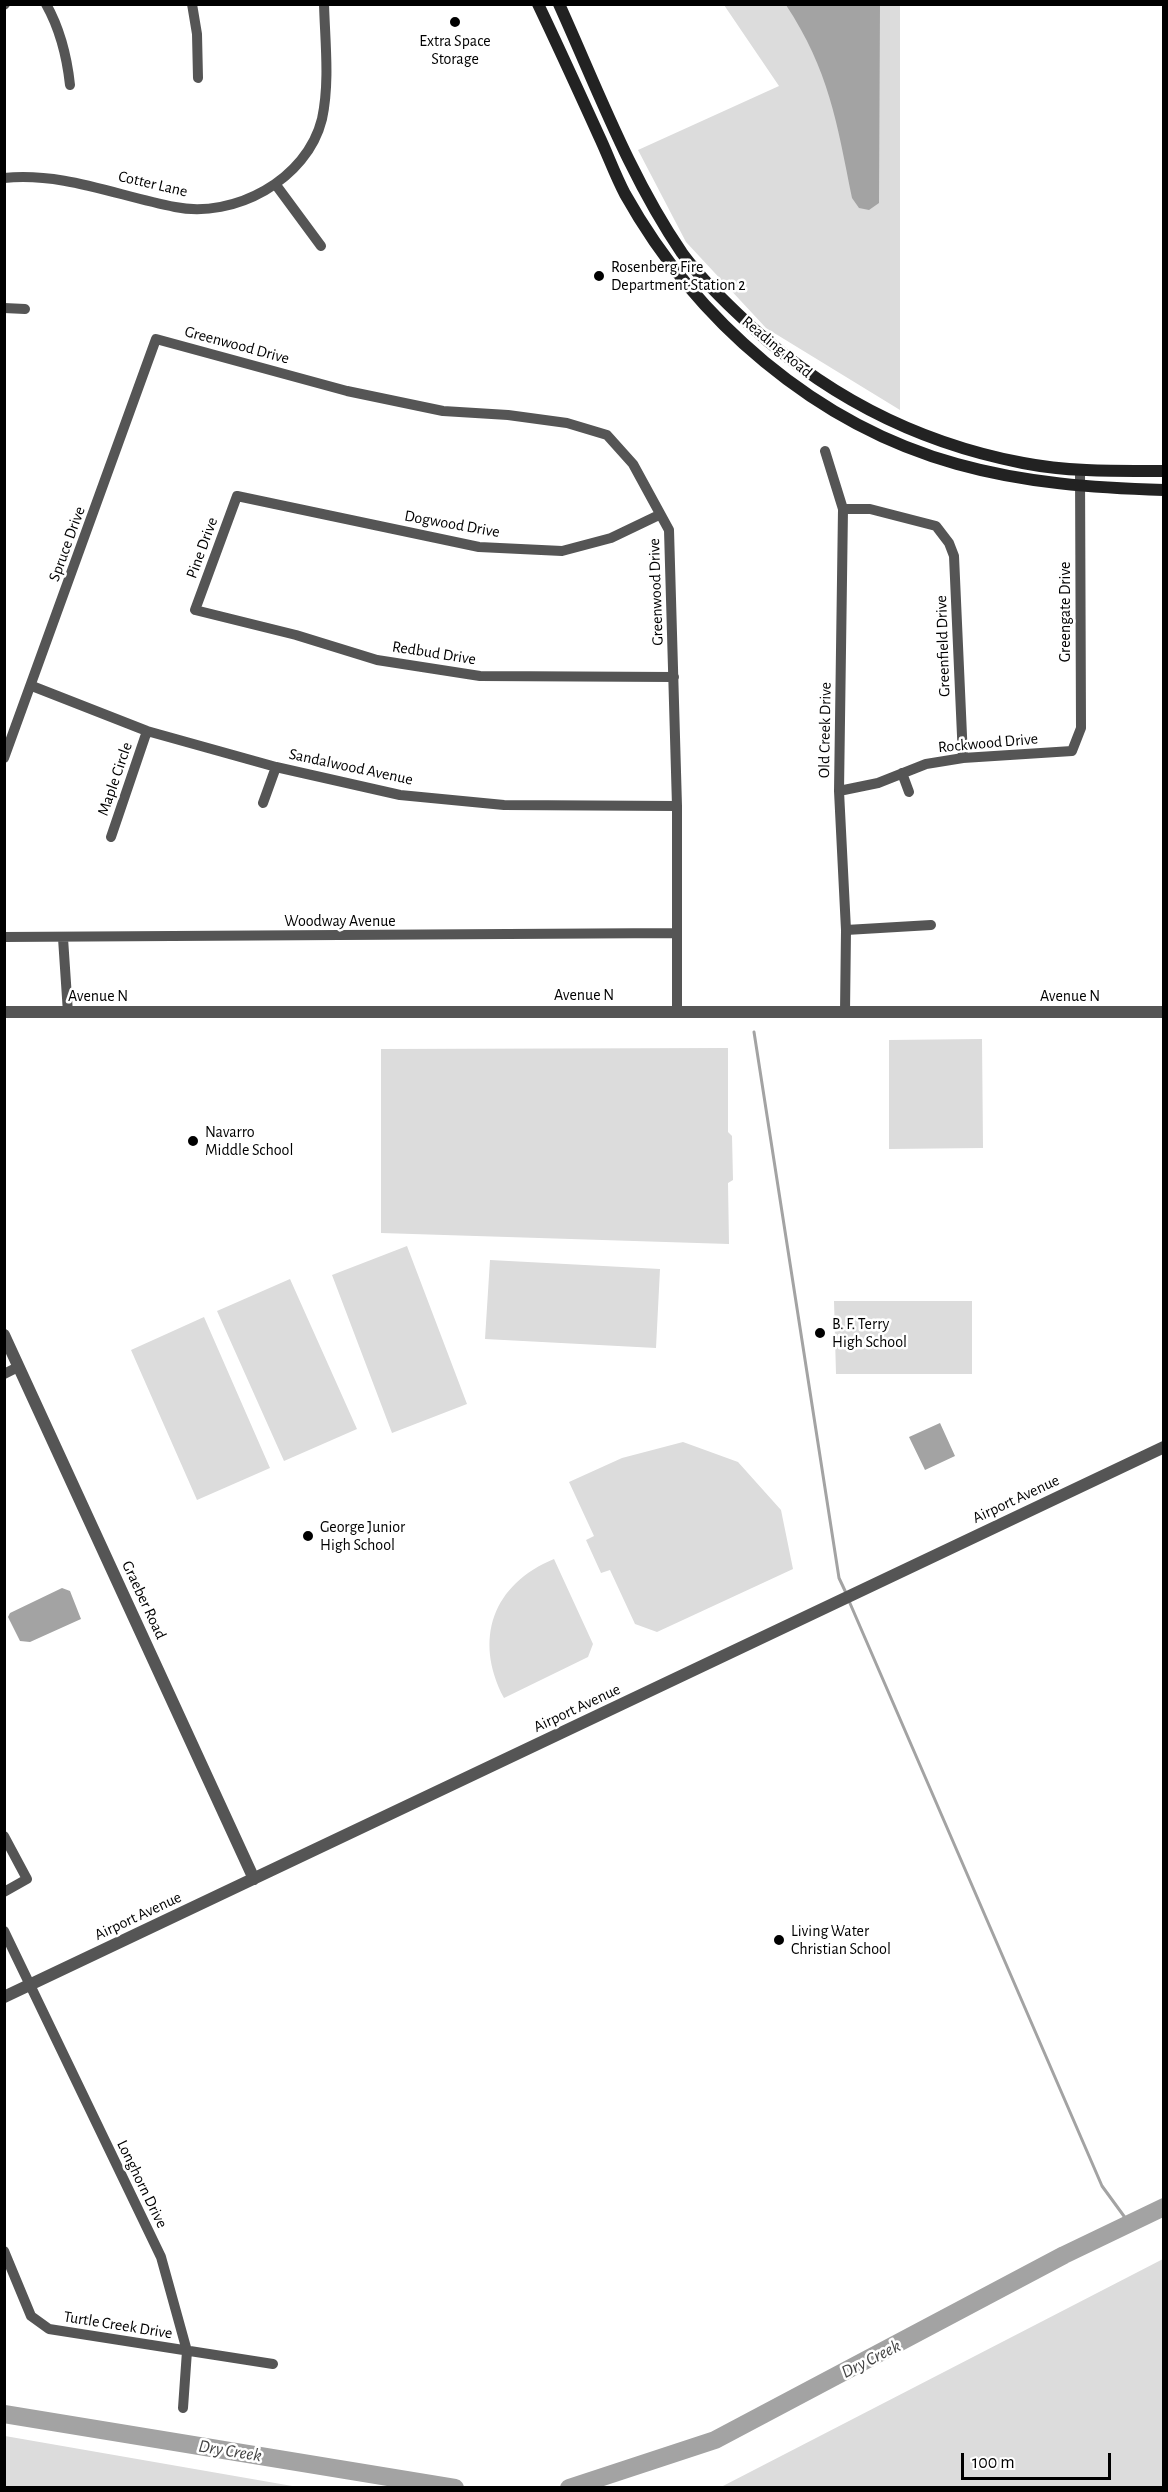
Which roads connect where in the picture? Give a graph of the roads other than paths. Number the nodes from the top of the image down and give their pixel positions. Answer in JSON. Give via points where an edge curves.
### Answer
{"nodes":[{"id":1,"x":46,"y":4,"type":"edge"},
{"id":2,"x":192,"y":4,"type":"edge"},
{"id":3,"x":324,"y":4,"type":"edge"},
{"id":4,"x":538,"y":4,"type":"edge"},
{"id":5,"x":559,"y":4,"type":"edge"},
{"id":6,"x":198,"y":78,"type":"dead end"},
{"id":7,"x":70,"y":85,"type":"dead end"},
{"id":8,"x":615,"y":128,"type":"junction"},
{"id":9,"x":599,"y":135,"type":"junction"},
{"id":10,"x":4,"y":178,"type":"edge"},
{"id":11,"x":276,"y":185,"type":"junction"},
{"id":12,"x":321,"y":246,"type":"dead end"},
{"id":13,"x":4,"y":308,"type":"edge"},
{"id":14,"x":25,"y":309,"type":"dead end"},
{"id":15,"x":156,"y":339,"type":"joint"},
{"id":16,"x":825,"y":451,"type":"dead end"},
{"id":17,"x":1080,"y":470,"type":"junction"},
{"id":18,"x":1164,"y":471,"type":"edge"},
{"id":19,"x":1080,"y":487,"type":"junction"},
{"id":20,"x":1164,"y":490,"type":"edge"},
{"id":21,"x":237,"y":496,"type":"joint"},
{"id":22,"x":843,"y":509,"type":"junction"},
{"id":23,"x":659,"y":515,"type":"junction"},
{"id":24,"x":195,"y":610,"type":"joint"},
{"id":25,"x":674,"y":677,"type":"junction"},
{"id":26,"x":32,"y":686,"type":"junction"},
{"id":27,"x":147,"y":731,"type":"junction"},
{"id":28,"x":1072,"y":751,"type":"joint"},
{"id":29,"x":4,"y":758,"type":"edge"},
{"id":30,"x":963,"y":758,"type":"junction"},
{"id":31,"x":276,"y":767,"type":"junction"},
{"id":32,"x":902,"y":773,"type":"junction"},
{"id":33,"x":839,"y":791,"type":"junction"},
{"id":34,"x":909,"y":792,"type":"dead end"},
{"id":35,"x":264,"y":803,"type":"dead end"},
{"id":36,"x":677,"y":806,"type":"junction"},
{"id":37,"x":111,"y":837,"type":"dead end"},
{"id":38,"x":931,"y":925,"type":"dead end"},
{"id":39,"x":846,"y":930,"type":"junction"},
{"id":40,"x":676,"y":933,"type":"junction"},
{"id":41,"x":4,"y":937,"type":"edge"},
{"id":42,"x":63,"y":938,"type":"junction"},
{"id":43,"x":4,"y":1012,"type":"edge"},
{"id":44,"x":68,"y":1012,"type":"junction"},
{"id":45,"x":678,"y":1012,"type":"junction"},
{"id":46,"x":845,"y":1012,"type":"junction"},
{"id":47,"x":1164,"y":1012,"type":"edge"},
{"id":48,"x":4,"y":1335,"type":"edge"},
{"id":49,"x":10,"y":1370,"type":"edge"},
{"id":50,"x":1164,"y":1447,"type":"edge"},
{"id":51,"x":4,"y":1836,"type":"edge"},
{"id":52,"x":254,"y":1879,"type":"junction"},
{"id":53,"x":4,"y":1892,"type":"edge"},
{"id":54,"x":4,"y":1931,"type":"edge"},
{"id":55,"x":29,"y":1985,"type":"junction"},
{"id":56,"x":4,"y":1997,"type":"edge"},
{"id":57,"x":4,"y":2251,"type":"edge"},
{"id":58,"x":187,"y":2351,"type":"junction"},
{"id":59,"x":273,"y":2364,"type":"dead end"},
{"id":60,"x":183,"y":2408,"type":"dead end"}],
"edges":[{"from":1,"to":7,"type":"street","via":[[68,63]]},
{"from":2,"to":6,"type":"street"},
{"from":3,"to":11,"type":"street","name":"Cotter Lane","via":[[325,92],[321,120],[312,142]]},
{"from":4,"to":9,"type":"main road","name":"Reading Road"},
{"from":5,"to":8,"type":"main road","name":"Reading Road"},
{"from":8,"to":9,"type":"main road"},
{"from":8,"to":17,"type":"main road","name":"Reading Road","via":[[654,208],[684,255],[717,294],[770,345],[812,377],[856,404],[925,434],[1013,461]]},
{"from":9,"to":19,"type":"main road","name":"Reading Road","via":[[626,194],[671,263],[736,338],[794,386],[869,431],[957,464]]},
{"from":10,"to":11,"type":"street","name":"Cotter Lane","via":[[56,178],[176,207],[209,209],[234,205]]},
{"from":11,"to":12,"type":"street"},
{"from":13,"to":14,"type":"street"},
{"from":15,"to":23,"type":"street","name":"Greenwood Drive","via":[[347,391],[443,411],[567,423],[607,435],[633,464]]},
{"from":15,"to":26,"type":"street","name":"Spruce Drive"},
{"from":16,"to":22,"type":"street","name":"Old Creek Drive"},
{"from":17,"to":18,"type":"main road","name":"Reading Road"},
{"from":17,"to":19,"type":"street","name":"Greengate Drive"},
{"from":19,"to":20,"type":"main road","name":"Reading Road"},
{"from":19,"to":28,"type":"street","name":"Greengate Drive","via":[[1081,728]]},
{"from":21,"to":23,"type":"street","name":"Dogwood Drive","via":[[479,547],[562,551],[610,538]]},
{"from":21,"to":24,"type":"street","name":"Pine Drive"},
{"from":22,"to":30,"type":"street","name":"Greenfield Drive","via":[[882,512],[936,526],[944,535],[954,556]]},
{"from":22,"to":33,"type":"street","name":"Old Creek Drive"},
{"from":23,"to":25,"type":"street","name":"Greenwood Drive","via":[[669,530]]},
{"from":24,"to":25,"type":"street","name":"Redbud Drive","via":[[377,660],[480,676]]},
{"from":25,"to":36,"type":"street","name":"Greenwood Drive"},
{"from":26,"to":27,"type":"street","name":"Sandalwood Avenue"},
{"from":26,"to":29,"type":"street","name":"Spruce Drive"},
{"from":27,"to":31,"type":"street","name":"Sandalwood Avenue"},
{"from":27,"to":37,"type":"street","name":"Maple Circle"},
{"from":28,"to":30,"type":"street","name":"Rockwood Drive"},
{"from":30,"to":32,"type":"street","name":"Rockwood Drive","via":[[926,764]]},
{"from":31,"to":35,"type":"street"},
{"from":31,"to":36,"type":"street","name":"Sandalwood Avenue","via":[[400,795],[493,804]]},
{"from":32,"to":33,"type":"street","name":"Rockwood Drive","via":[[878,783]]},
{"from":32,"to":34,"type":"street"},
{"from":33,"to":39,"type":"street","name":"Old Creek Drive"},
{"from":36,"to":40,"type":"street","name":"Greenwood Drive"},
{"from":38,"to":39,"type":"street"},
{"from":39,"to":46,"type":"street","name":"Old Creek Drive"},
{"from":40,"to":42,"type":"street","name":"Woodway Avenue"},
{"from":40,"to":45,"type":"street","name":"Greenwood Drive"},
{"from":41,"to":42,"type":"street","name":"Woodway Avenue"},
{"from":42,"to":44,"type":"street"},
{"from":43,"to":44,"type":"street","name":"Avenue N"},
{"from":44,"to":45,"type":"street","name":"Avenue N"},
{"from":45,"to":46,"type":"street","name":"Avenue N"},
{"from":46,"to":47,"type":"street","name":"Avenue N"},
{"from":48,"to":49,"type":"street","name":"Graeber Road"},
{"from":49,"to":52,"type":"street","name":"Graeber Road"},
{"from":50,"to":52,"type":"street","name":"Airport Avenue"},
{"from":51,"to":53,"type":"street","via":[[27,1879]]},
{"from":52,"to":55,"type":"street","name":"Airport Avenue"},
{"from":54,"to":55,"type":"street","name":"Longhorn Drive"},
{"from":55,"to":56,"type":"street","name":"Airport Avenue"},
{"from":55,"to":58,"type":"street","name":"Longhorn Drive","via":[[161,2257]]},
{"from":57,"to":58,"type":"street","name":"Turtle Creek Drive","via":[[31,2316],[49,2329]]},
{"from":58,"to":59,"type":"street","name":"Turtle Creek Drive"},
{"from":58,"to":60,"type":"street","name":"Longhorn Drive"}]}
